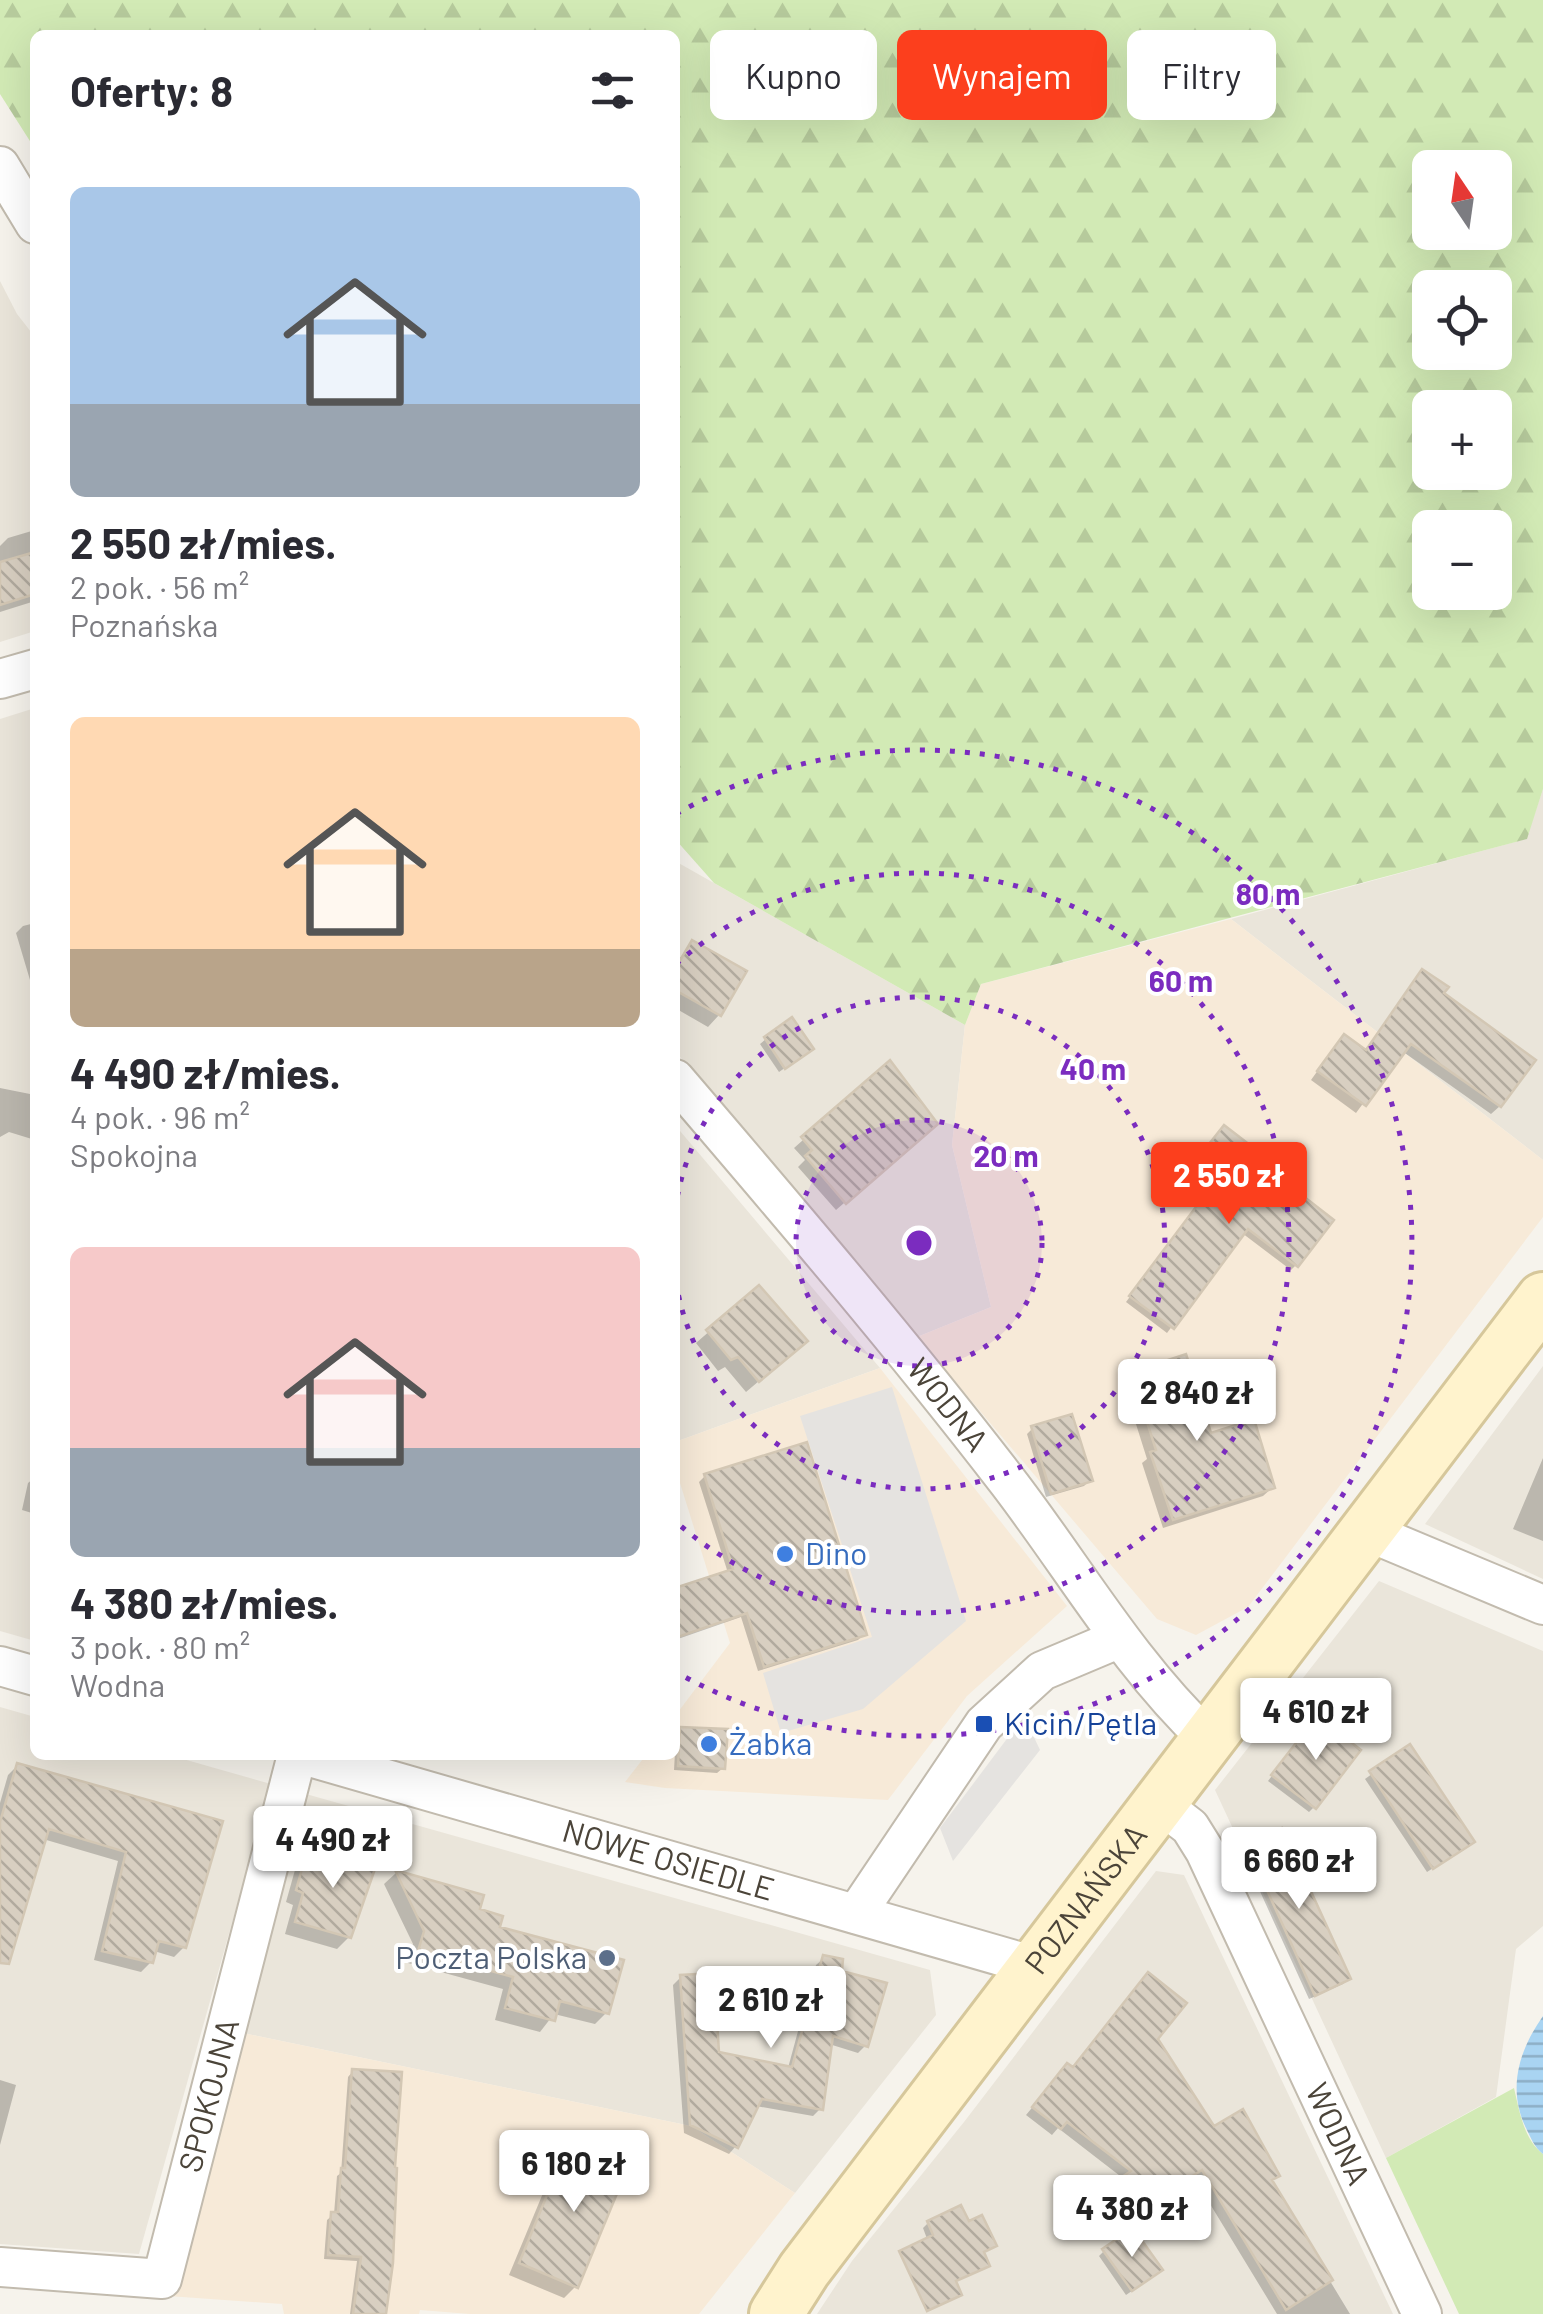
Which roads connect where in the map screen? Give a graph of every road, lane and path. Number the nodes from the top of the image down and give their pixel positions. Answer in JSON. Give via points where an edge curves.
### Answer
{"nodes":[{"id":1,"x":0,"y":166,"type":"edge"},
{"id":2,"x":30,"y":216,"type":"edge"},
{"id":3,"x":30,"y":670,"type":"edge"},
{"id":4,"x":0,"y":679,"type":"edge"},
{"id":5,"x":680,"y":1085,"type":"edge"},
{"id":6,"x":1543,"y":1298,"type":"edge"},
{"id":7,"x":1366,"y":1531,"type":"junction"},
{"id":8,"x":1543,"y":1605,"type":"edge"},
{"id":9,"x":1118,"y":1638,"type":"junction"},
{"id":10,"x":0,"y":1666,"type":"edge"},
{"id":11,"x":30,"y":1675,"type":"edge"},
{"id":12,"x":1207,"y":1738,"type":"junction"},
{"id":13,"x":299,"y":1760,"type":"edge"},
{"id":14,"x":317,"y":1760,"type":"edge"},
{"id":15,"x":1159,"y":1803,"type":"junction"},
{"id":16,"x":856,"y":1914,"type":"junction"},
{"id":17,"x":1035,"y":1966,"type":"junction"},
{"id":18,"x":0,"y":2267,"type":"edge"},
{"id":19,"x":776,"y":2314,"type":"edge"},
{"id":20,"x":1422,"y":2314,"type":"edge"}],
"edges":[{"from":1,"to":2,"type":"street"},
{"from":3,"to":4,"type":"street"},
{"from":5,"to":9,"type":"street","name":"WODNA","via":[[903,1346]]},
{"from":6,"to":7,"type":"street","name":"POZNAŃSKA"},
{"from":7,"to":8,"type":"street"},
{"from":7,"to":12,"type":"street","name":"POZNAŃSKA"},
{"from":9,"to":12,"type":"street","name":"WODNA"},
{"from":9,"to":16,"type":"street","via":[[1042,1671],[984,1724]]},
{"from":10,"to":11,"type":"street"},
{"from":12,"to":15,"type":"street","name":"POZNAŃSKA"},
{"from":13,"to":18,"type":"street","name":"SPOKOJNA","via":[[162,2279]]},
{"from":14,"to":16,"type":"street","name":"NOWE OSIEDLE"},
{"from":15,"to":17,"type":"street","name":"POZNAŃSKA"},
{"from":15,"to":20,"type":"street","name":"WODNA","via":[[1190,1827],[1205,1851]]},
{"from":16,"to":17,"type":"street","name":"NOWE OSIEDLE"},
{"from":17,"to":19,"type":"street","name":"POZNAŃSKA"}]}
